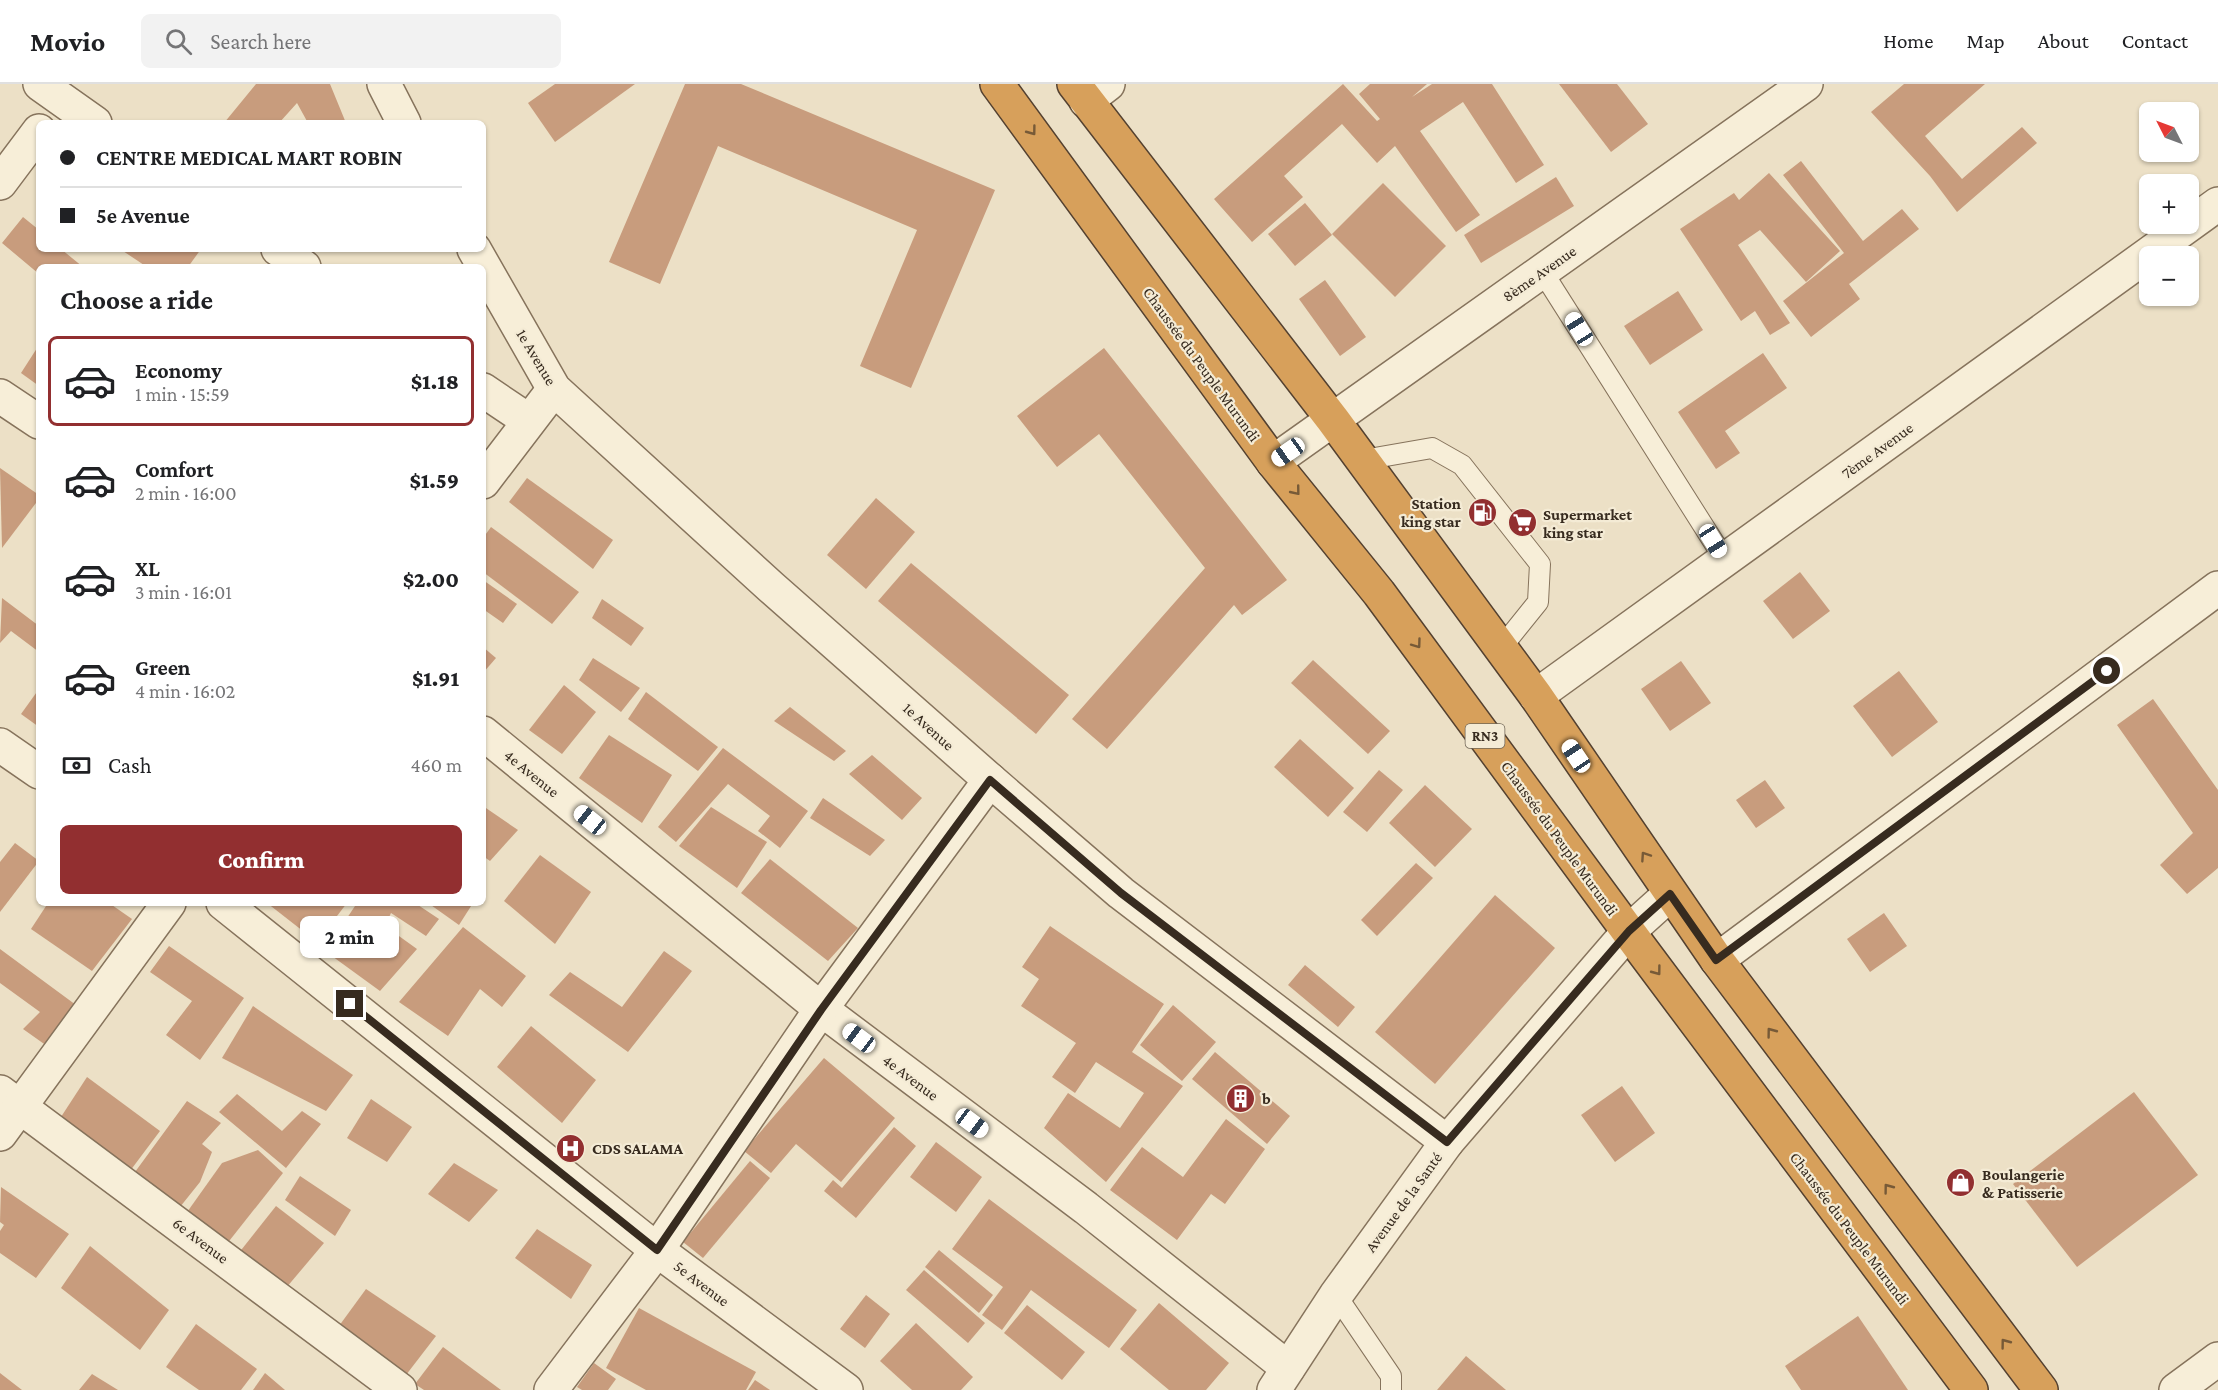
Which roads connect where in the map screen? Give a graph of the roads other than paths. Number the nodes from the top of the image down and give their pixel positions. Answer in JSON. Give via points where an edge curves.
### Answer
{"nodes":[{"id":1,"x":384,"y":84,"type":"edge"},
{"id":2,"x":997,"y":84,"type":"edge"},
{"id":3,"x":1806,"y":84,"type":"edge"},
{"id":4,"x":1090,"y":90,"type":"edge"},
{"id":5,"x":55,"y":98,"type":"edge"},
{"id":6,"x":90,"y":120,"type":"edge"},
{"id":7,"x":402,"y":120,"type":"edge"},
{"id":8,"x":36,"y":134,"type":"edge"},
{"id":9,"x":0,"y":183,"type":"edge"},
{"id":10,"x":2218,"y":204,"type":"edge"},
{"id":11,"x":282,"y":252,"type":"edge"},
{"id":12,"x":300,"y":264,"type":"edge"},
{"id":13,"x":486,"y":270,"type":"edge"},
{"id":14,"x":1542,"y":271,"type":"junction"},
{"id":15,"x":554,"y":389,"type":"junction"},
{"id":16,"x":486,"y":392,"type":"edge"},
{"id":17,"x":0,"y":396,"type":"edge"},
{"id":18,"x":36,"y":420,"type":"edge"},
{"id":19,"x":1333,"y":420,"type":"junction"},
{"id":20,"x":529,"y":421,"type":"junction"},
{"id":21,"x":1362,"y":460,"type":"junction"},
{"id":22,"x":1273,"y":462,"type":"junction"},
{"id":23,"x":486,"y":478,"type":"edge"},
{"id":24,"x":1725,"y":560,"type":"junction"},
{"id":25,"x":2218,"y":588,"type":"edge"},
{"id":26,"x":1501,"y":648,"type":"junction"},
{"id":27,"x":1536,"y":696,"type":"junction"},
{"id":28,"x":486,"y":735,"type":"edge"},
{"id":29,"x":0,"y":745,"type":"edge"},
{"id":30,"x":36,"y":770,"type":"edge"},
{"id":31,"x":990,"y":780,"type":"junction"},
{"id":32,"x":1670,"y":894,"type":"junction"},
{"id":33,"x":167,"y":906,"type":"edge"},
{"id":34,"x":227,"y":906,"type":"edge"},
{"id":35,"x":1629,"y":931,"type":"junction"},
{"id":36,"x":1716,"y":960,"type":"junction"},
{"id":37,"x":821,"y":1010,"type":"junction"},
{"id":38,"x":10,"y":1099,"type":"edge"},
{"id":39,"x":0,"y":1134,"type":"edge"},
{"id":40,"x":1447,"y":1142,"type":"junction"},
{"id":41,"x":657,"y":1250,"type":"junction"},
{"id":42,"x":1336,"y":1295,"type":"junction"},
{"id":43,"x":2218,"y":1359,"type":"edge"},
{"id":44,"x":1281,"y":1379,"type":"edge"},
{"id":45,"x":400,"y":1390,"type":"edge"},
{"id":46,"x":551,"y":1390,"type":"edge"},
{"id":47,"x":846,"y":1390,"type":"edge"},
{"id":48,"x":1391,"y":1390,"type":"edge"},
{"id":49,"x":1971,"y":1390,"type":"edge"},
{"id":50,"x":2041,"y":1390,"type":"edge"},
{"id":51,"x":2176,"y":1390,"type":"edge"}],
"edges":[{"from":1,"to":7,"type":"street"},
{"from":2,"to":22,"type":"highway","name":"Chaussée du Peuple Murundi","number":"RN3","one_way":true},
{"from":3,"to":14,"type":"street","name":"8ème Avenue"},
{"from":4,"to":19,"type":"highway"},
{"from":5,"to":6,"type":"street"},
{"from":8,"to":9,"type":"street"},
{"from":10,"to":24,"type":"street","name":"7ème Avenue"},
{"from":11,"to":12,"type":"street"},
{"from":13,"to":15,"type":"street","name":"1e Avenue"},
{"from":14,"to":19,"type":"street","name":"8ème Avenue"},
{"from":14,"to":24,"type":"lane"},
{"from":15,"to":20,"type":"street"},
{"from":15,"to":31,"type":"street","name":"1e Avenue"},
{"from":16,"to":20,"type":"street"},
{"from":17,"to":18,"type":"street"},
{"from":19,"to":21,"type":"highway"},
{"from":19,"to":22,"type":"street","name":"8ème Avenue"},
{"from":20,"to":23,"type":"street"},
{"from":21,"to":26,"type":"highway"},
{"from":21,"to":26,"type":"lane","via":[[1432,448],[1462,465],[1540,564],[1538,602]]},
{"from":22,"to":35,"type":"highway","name":"Chaussée du Peuple Murundi","number":"RN3","one_way":true,"via":[[1379,593]]},
{"from":24,"to":27,"type":"street","name":"7ème Avenue"},
{"from":25,"to":36,"type":"street"},
{"from":26,"to":27,"type":"highway"},
{"from":32,"to":27,"type":"highway","one_way":true},
{"from":28,"to":37,"type":"street","name":"4e Avenue"},
{"from":29,"to":30,"type":"street"},
{"from":31,"to":37,"type":"street"},
{"from":31,"to":40,"type":"street","name":"1e Avenue","via":[[1121,893]]},
{"from":32,"to":35,"type":"street","name":"Avenue de la Santé"},
{"from":32,"to":36,"type":"highway"},
{"from":33,"to":38,"type":"street"},
{"from":34,"to":41,"type":"street","name":"5e Avenue"},
{"from":35,"to":40,"type":"street","name":"Avenue de la Santé"},
{"from":35,"to":49,"type":"highway","name":"Chaussée du Peuple Murundi","number":"RN3","one_way":true},
{"from":50,"to":36,"type":"highway","one_way":true},
{"from":37,"to":41,"type":"street"},
{"from":37,"to":44,"type":"street","name":"4e Avenue","via":[[1086,1208]]},
{"from":38,"to":39,"type":"street"},
{"from":38,"to":45,"type":"street","name":"6e Avenue"},
{"from":40,"to":42,"type":"street","name":"Avenue de la Santé"},
{"from":41,"to":46,"type":"street"},
{"from":41,"to":47,"type":"street","name":"5e Avenue"},
{"from":42,"to":44,"type":"street","name":"Avenue de la Santé"},
{"from":42,"to":48,"type":"lane","via":[[1391,1376]]},
{"from":43,"to":51,"type":"street"}]}
